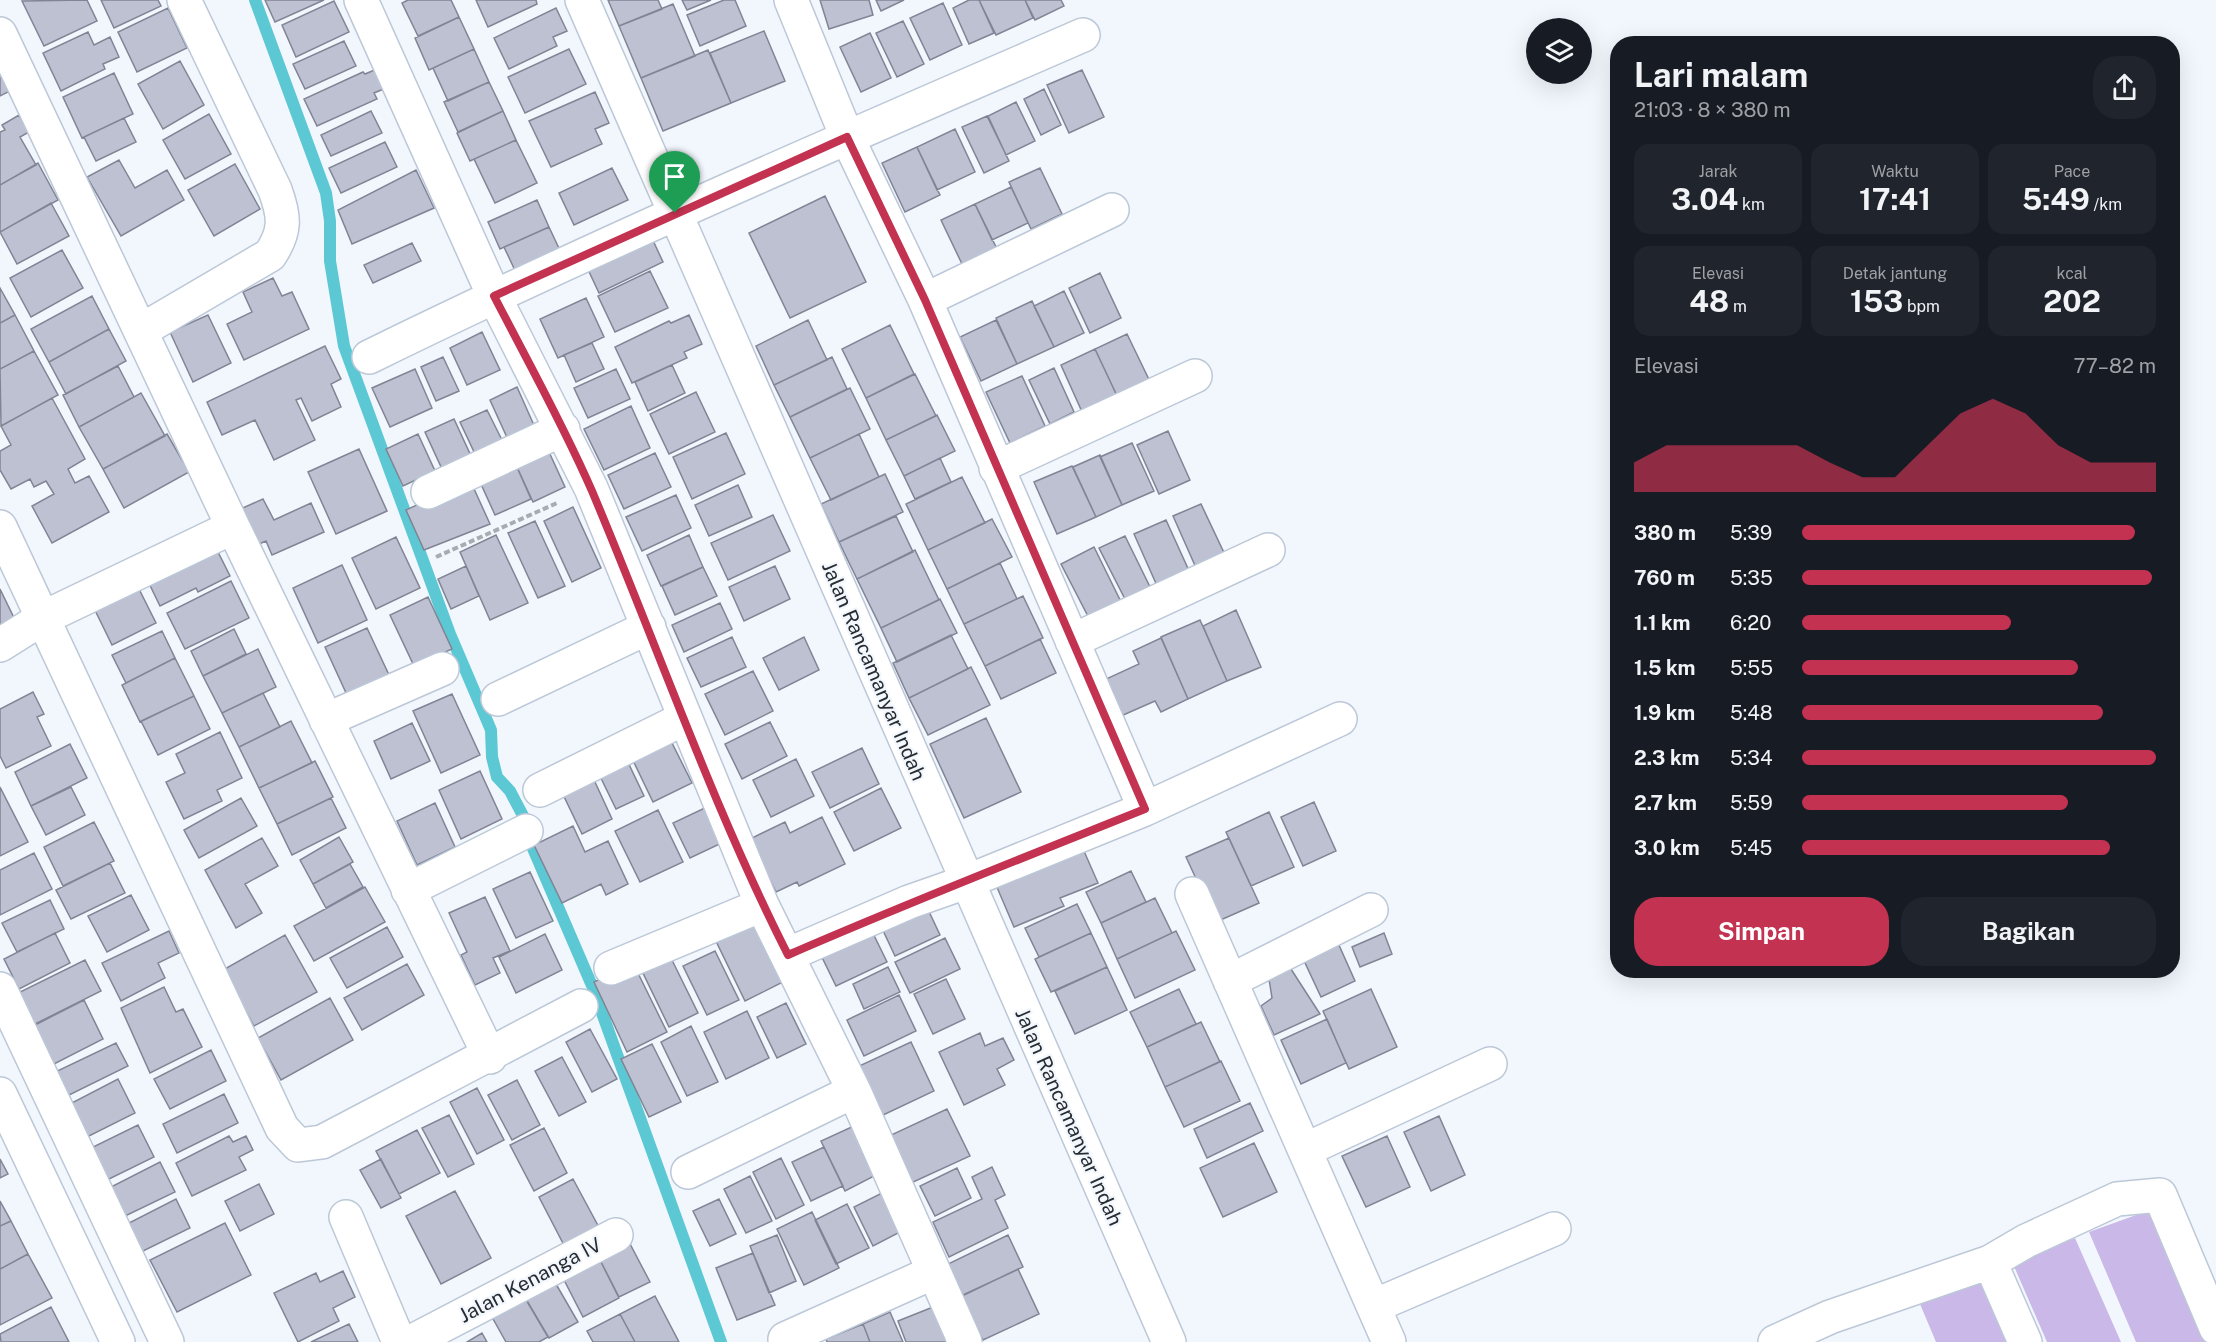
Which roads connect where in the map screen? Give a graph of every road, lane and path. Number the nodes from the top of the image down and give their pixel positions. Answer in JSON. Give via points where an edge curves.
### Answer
{"nodes":[{"id":1,"x":184,"y":0,"type":"edge"},
{"id":2,"x":362,"y":0,"type":"edge"},
{"id":3,"x":582,"y":0,"type":"edge"},
{"id":4,"x":791,"y":0,"type":"edge"},
{"id":5,"x":0,"y":34,"type":"edge"},
{"id":6,"x":1083,"y":35,"type":"dead end"},
{"id":7,"x":847,"y":137,"type":"junction"},
{"id":8,"x":1112,"y":210,"type":"dead end"},
{"id":9,"x":675,"y":213,"type":"junction"},
{"id":10,"x":494,"y":296,"type":"junction"},
{"id":11,"x":925,"y":300,"type":"junction"},
{"id":12,"x":142,"y":330,"type":"junction"},
{"id":13,"x":369,"y":357,"type":"dead end"},
{"id":14,"x":1195,"y":376,"type":"dead end"},
{"id":15,"x":563,"y":429,"type":"junction"},
{"id":16,"x":996,"y":468,"type":"junction"},
{"id":17,"x":591,"y":489,"type":"junction"},
{"id":18,"x":428,"y":492,"type":"dead end"},
{"id":19,"x":0,"y":527,"type":"edge"},
{"id":20,"x":233,"y":527,"type":"junction"},
{"id":21,"x":1268,"y":550,"type":"dead end"},
{"id":22,"x":436,"y":557,"type":"dead end"},
{"id":23,"x":43,"y":618,"type":"junction"},
{"id":24,"x":649,"y":627,"type":"junction"},
{"id":25,"x":1072,"y":641,"type":"junction"},
{"id":26,"x":0,"y":645,"type":"edge"},
{"id":27,"x":442,"y":669,"type":"dead end"},
{"id":28,"x":498,"y":699,"type":"dead end"},
{"id":29,"x":684,"y":718,"type":"junction"},
{"id":30,"x":1340,"y":719,"type":"dead end"},
{"id":31,"x":326,"y":720,"type":"junction"},
{"id":32,"x":540,"y":790,"type":"dead end"},
{"id":33,"x":1145,"y":809,"type":"junction"},
{"id":34,"x":526,"y":831,"type":"dead end"},
{"id":35,"x":966,"y":882,"type":"junction"},
{"id":36,"x":408,"y":890,"type":"junction"},
{"id":37,"x":1192,"y":894,"type":"dead end"},
{"id":38,"x":762,"y":905,"type":"junction"},
{"id":39,"x":1371,"y":910,"type":"dead end"},
{"id":40,"x":788,"y":955,"type":"junction"},
{"id":41,"x":612,"y":968,"type":"dead end"},
{"id":42,"x":1230,"y":981,"type":"junction"},
{"id":43,"x":0,"y":989,"type":"edge"},
{"id":44,"x":581,"y":1006,"type":"dead end"},
{"id":45,"x":490,"y":1056,"type":"junction"},
{"id":46,"x":1490,"y":1064,"type":"dead end"},
{"id":47,"x":854,"y":1091,"type":"junction"},
{"id":48,"x":0,"y":1094,"type":"edge"},
{"id":49,"x":1305,"y":1150,"type":"junction"},
{"id":50,"x":688,"y":1172,"type":"dead end"},
{"id":51,"x":346,"y":1217,"type":"dead end"},
{"id":52,"x":1554,"y":1229,"type":"dead end"},
{"id":53,"x":616,"y":1235,"type":"dead end"},
{"id":54,"x":1990,"y":1262,"type":"junction"},
{"id":55,"x":934,"y":1272,"type":"junction"},
{"id":56,"x":1374,"y":1306,"type":"junction"},
{"id":57,"x":2216,"y":1328,"type":"edge"},
{"id":58,"x":1835,"y":1330,"type":"edge"},
{"id":59,"x":785,"y":1339,"type":"dead end"},
{"id":60,"x":118,"y":1342,"type":"edge"},
{"id":61,"x":167,"y":1342,"type":"edge"},
{"id":62,"x":399,"y":1342,"type":"edge"},
{"id":63,"x":411,"y":1342,"type":"edge"},
{"id":64,"x":965,"y":1342,"type":"edge"},
{"id":65,"x":1169,"y":1342,"type":"edge"},
{"id":66,"x":1389,"y":1342,"type":"edge"},
{"id":67,"x":1775,"y":1342,"type":"edge"},
{"id":68,"x":2025,"y":1342,"type":"edge"}],
"edges":[{"from":1,"to":12,"type":"street","via":[[275,190],[283,222],[281,238],[270,255]]},
{"from":2,"to":10,"type":"street"},
{"from":3,"to":9,"type":"street","name":"Jalan Rancamanyar Indah"},
{"from":4,"to":7,"type":"street"},
{"from":5,"to":12,"type":"street"},
{"from":6,"to":7,"type":"street"},
{"from":7,"to":9,"type":"street"},
{"from":7,"to":11,"type":"street"},
{"from":8,"to":11,"type":"street"},
{"from":9,"to":10,"type":"street"},
{"from":9,"to":35,"type":"street","name":"Jalan Rancamanyar Indah"},
{"from":10,"to":13,"type":"street"},
{"from":10,"to":15,"type":"street"},
{"from":11,"to":16,"type":"street"},
{"from":12,"to":20,"type":"street"},
{"from":14,"to":16,"type":"street"},
{"from":15,"to":17,"type":"street"},
{"from":15,"to":18,"type":"street"},
{"from":16,"to":25,"type":"street"},
{"from":17,"to":22,"type":"path"},
{"from":17,"to":24,"type":"street"},
{"from":19,"to":23,"type":"street"},
{"from":20,"to":23,"type":"street"},
{"from":20,"to":31,"type":"street"},
{"from":21,"to":25,"type":"street"},
{"from":23,"to":26,"type":"street"},
{"from":23,"to":45,"type":"street","via":[[282,1128],[298,1145],[322,1142]]},
{"from":24,"to":28,"type":"street"},
{"from":24,"to":29,"type":"street"},
{"from":25,"to":33,"type":"street"},
{"from":27,"to":31,"type":"street"},
{"from":29,"to":32,"type":"street"},
{"from":29,"to":38,"type":"street"},
{"from":30,"to":33,"type":"street"},
{"from":31,"to":36,"type":"street"},
{"from":33,"to":35,"type":"street"},
{"from":34,"to":36,"type":"street"},
{"from":35,"to":40,"type":"street","via":[[909,902]]},
{"from":35,"to":65,"type":"street","name":"Jalan Rancamanyar Indah"},
{"from":36,"to":45,"type":"street"},
{"from":37,"to":42,"type":"street"},
{"from":38,"to":40,"type":"street"},
{"from":38,"to":41,"type":"street"},
{"from":39,"to":42,"type":"street"},
{"from":40,"to":47,"type":"street"},
{"from":42,"to":49,"type":"street"},
{"from":43,"to":61,"type":"street"},
{"from":44,"to":45,"type":"street"},
{"from":46,"to":49,"type":"street"},
{"from":47,"to":50,"type":"street"},
{"from":47,"to":55,"type":"street"},
{"from":48,"to":60,"type":"street"},
{"from":49,"to":56,"type":"street"},
{"from":51,"to":62,"type":"street"},
{"from":52,"to":56,"type":"street"},
{"from":53,"to":63,"type":"street","name":"Jalan Kenanga IV"},
{"from":54,"to":57,"type":"street","via":[[2117,1199],[2160,1195]]},
{"from":54,"to":58,"type":"street"},
{"from":54,"to":68,"type":"street"},
{"from":55,"to":59,"type":"street"},
{"from":55,"to":64,"type":"street"},
{"from":56,"to":66,"type":"street"},
{"from":58,"to":67,"type":"street"}]}
